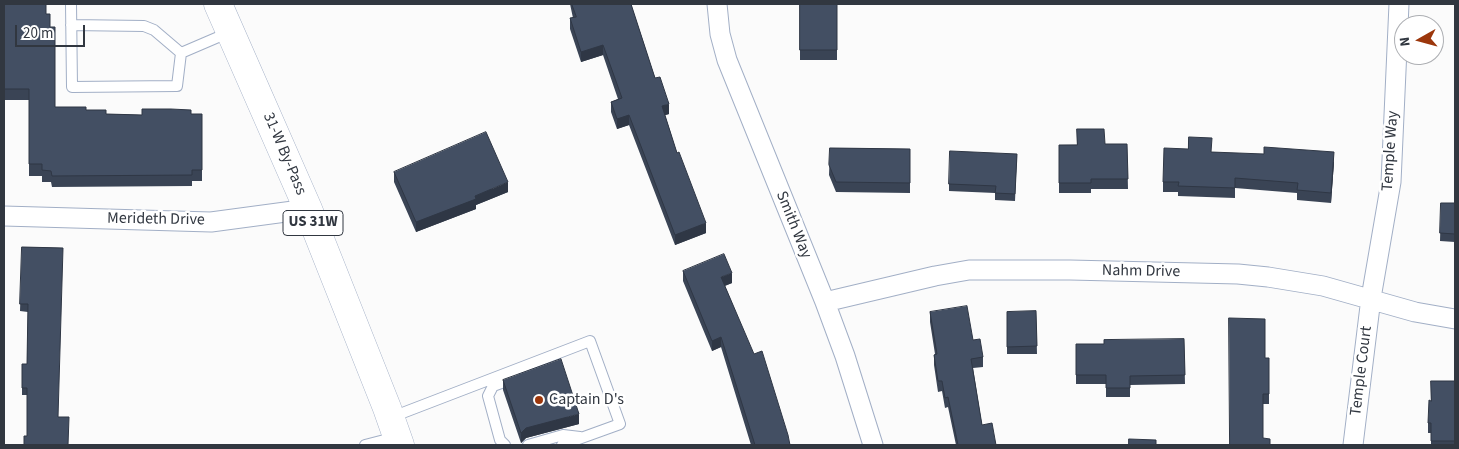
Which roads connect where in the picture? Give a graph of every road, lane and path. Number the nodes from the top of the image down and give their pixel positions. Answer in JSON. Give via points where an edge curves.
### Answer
{"nodes":[{"id":1,"x":71,"y":4,"type":"edge"},
{"id":2,"x":218,"y":4,"type":"edge"},
{"id":3,"x":717,"y":4,"type":"edge"},
{"id":4,"x":1399,"y":4,"type":"edge"},
{"id":5,"x":72,"y":25,"type":"junction"},
{"id":6,"x":231,"y":31,"type":"junction"},
{"id":7,"x":181,"y":53,"type":"junction"},
{"id":8,"x":308,"y":209,"type":"junction"},
{"id":9,"x":4,"y":216,"type":"edge"},
{"id":10,"x":1371,"y":298,"type":"junction"},
{"id":11,"x":825,"y":302,"type":"junction"},
{"id":12,"x":1455,"y":319,"type":"edge"},
{"id":13,"x":569,"y":349,"type":"junction"},
{"id":14,"x":396,"y":433,"type":"edge"},
{"id":15,"x":585,"y":438,"type":"junction"},
{"id":16,"x":365,"y":445,"type":"edge"},
{"id":17,"x":505,"y":445,"type":"edge"},
{"id":18,"x":528,"y":445,"type":"edge"},
{"id":19,"x":562,"y":445,"type":"edge"},
{"id":20,"x":873,"y":445,"type":"edge"},
{"id":21,"x":1353,"y":445,"type":"edge"}],
"edges":[{"from":1,"to":5,"type":"lane"},
{"from":2,"to":6,"type":"main road","name":"31-W By-Pass","number":"US 31W"},
{"from":3,"to":11,"type":"street","name":"Smith Way","via":[[727,60]]},
{"from":4,"to":10,"type":"street","name":"Temple Way","via":[[1391,182]]},
{"from":5,"to":7,"type":"lane","via":[[144,26],[154,30]]},
{"from":5,"to":7,"type":"lane","via":[[72,87],[177,86]]},
{"from":6,"to":7,"type":"lane"},
{"from":6,"to":8,"type":"main road","name":"31-W By-Pass","number":"US 31W"},
{"from":8,"to":9,"type":"street","name":"Merideth Drive","via":[[211,222]]},
{"from":8,"to":14,"type":"main road","name":"31-W By-Pass","number":"US 31W"},
{"from":10,"to":11,"type":"street","name":"Nahm Drive","via":[[1297,281],[1238,274],[969,270]]},
{"from":10,"to":12,"type":"street","name":"Nahm Drive","via":[[1415,312]]},
{"from":10,"to":21,"type":"street","name":"Temple Court"},
{"from":11,"to":20,"type":"street","name":"Smith Way"},
{"from":13,"to":14,"type":"lane"},
{"from":13,"to":15,"type":"lane","via":[[590,341],[620,424]]},
{"from":13,"to":17,"type":"lane","via":[[558,363],[493,386],[488,396],[500,440]]},
{"from":14,"to":16,"type":"lane"},
{"from":15,"to":18,"type":"lane","via":[[563,435]]},
{"from":15,"to":19,"type":"lane"}]}
